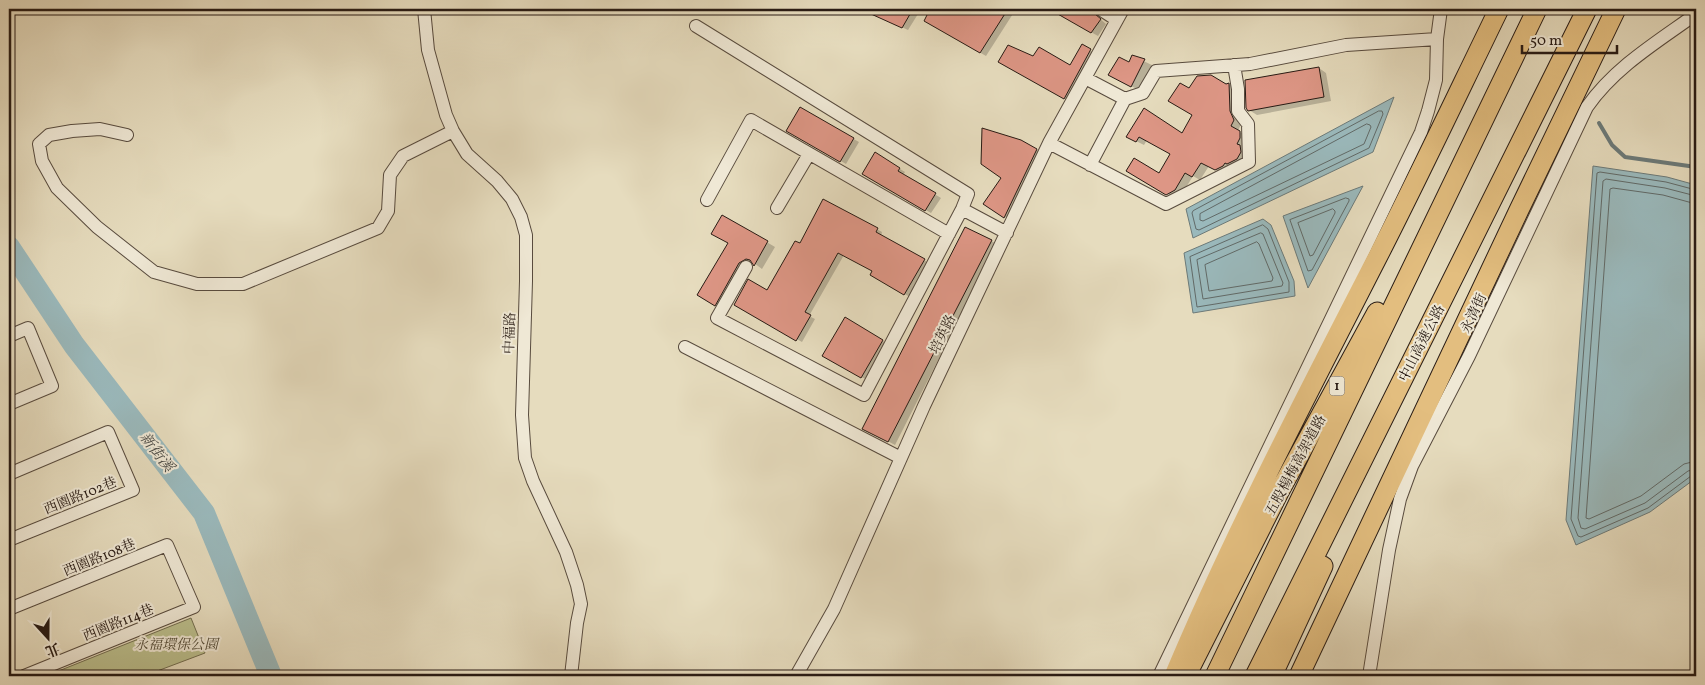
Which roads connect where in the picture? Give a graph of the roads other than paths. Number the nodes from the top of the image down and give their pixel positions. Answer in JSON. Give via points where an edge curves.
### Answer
{"nodes":[{"id":1,"x":424,"y":9,"type":"edge"},
{"id":2,"x":1100,"y":9,"type":"edge"},
{"id":3,"x":1440,"y":9,"type":"edge"},
{"id":4,"x":1499,"y":9,"type":"edge"},
{"id":5,"x":1538,"y":9,"type":"edge"},
{"id":6,"x":1587,"y":9,"type":"edge"},
{"id":7,"x":1616,"y":9,"type":"edge"},
{"id":8,"x":1120,"y":14,"type":"edge"},
{"id":9,"x":1696,"y":14,"type":"edge"},
{"id":10,"x":696,"y":26,"type":"dead end"},
{"id":11,"x":1437,"y":39,"type":"junction"},
{"id":12,"x":1234,"y":65,"type":"junction"},
{"id":13,"x":1085,"y":78,"type":"junction"},
{"id":14,"x":1494,"y":98,"type":"junction"},
{"id":15,"x":1125,"y":99,"type":"junction"},
{"id":16,"x":453,"y":131,"type":"junction"},
{"id":17,"x":127,"y":135,"type":"dead end"},
{"id":18,"x":1050,"y":143,"type":"junction"},
{"id":19,"x":809,"y":154,"type":"junction"},
{"id":20,"x":1090,"y":165,"type":"junction"},
{"id":21,"x":1498,"y":189,"type":"junction"},
{"id":22,"x":707,"y":200,"type":"dead end"},
{"id":23,"x":777,"y":208,"type":"dead end"},
{"id":24,"x":962,"y":209,"type":"junction"},
{"id":25,"x":1006,"y":233,"type":"junction"},
{"id":26,"x":949,"y":234,"type":"junction"},
{"id":27,"x":746,"y":266,"type":"dead end"},
{"id":28,"x":9,"y":336,"type":"edge"},
{"id":29,"x":685,"y":347,"type":"dead end"},
{"id":30,"x":9,"y":404,"type":"edge"},
{"id":31,"x":900,"y":458,"type":"junction"},
{"id":32,"x":9,"y":474,"type":"edge"},
{"id":33,"x":9,"y":540,"type":"edge"},
{"id":34,"x":181,"y":578,"type":"joint"},
{"id":35,"x":9,"y":609,"type":"edge"},
{"id":36,"x":24,"y":676,"type":"edge"},
{"id":37,"x":571,"y":676,"type":"edge"},
{"id":38,"x":796,"y":676,"type":"edge"},
{"id":39,"x":1159,"y":676,"type":"edge"},
{"id":40,"x":1174,"y":676,"type":"edge"},
{"id":41,"x":1186,"y":676,"type":"edge"},
{"id":42,"x":1215,"y":676,"type":"edge"},
{"id":43,"x":1255,"y":676,"type":"edge"},
{"id":44,"x":1272,"y":676,"type":"edge"},
{"id":45,"x":1299,"y":676,"type":"edge"},
{"id":46,"x":1369,"y":676,"type":"edge"}],
"edges":[{"from":1,"to":16,"type":"street","name":"中福路","via":[[428,50]]},
{"from":2,"to":8,"type":"street"},
{"from":3,"to":11,"type":"street"},
{"from":4,"to":40,"type":"highway","via":[[1207,598]]},
{"from":5,"to":14,"type":"highway","number":"1"},
{"from":6,"to":21,"type":"highway","name":"中山高速公路"},
{"from":7,"to":45,"type":"highway"},
{"from":8,"to":13,"type":"street","name":"培英路"},
{"from":9,"to":46,"type":"street","name":"永清街","via":[[1622,68],[1587,107],[1469,356],[1412,466],[1400,499],[1389,550]]},
{"from":10,"to":24,"type":"street","via":[[968,194]]},
{"from":11,"to":12,"type":"street","via":[[1346,44]]},
{"from":11,"to":39,"type":"street","via":[[1436,80],[1421,132]]},
{"from":12,"to":15,"type":"street","via":[[1156,71],[1143,93]]},
{"from":12,"to":20,"type":"street","via":[[1238,111],[1248,124],[1250,162],[1166,204]]},
{"from":13,"to":15,"type":"street"},
{"from":13,"to":18,"type":"street","name":"培英路"},
{"from":14,"to":41,"type":"highway","name":"五股楊梅高架道路","number":"1","via":[[1279,492]]},
{"from":14,"to":42,"type":"highway","number":"1"},
{"from":15,"to":20,"type":"street"},
{"from":16,"to":17,"type":"street","via":[[403,156],[390,175],[388,211],[378,228],[244,284],[197,284],[154,272],[97,227],[56,188],[42,161],[39,144],[49,135],[100,129]]},
{"from":16,"to":37,"type":"street","name":"中福路","via":[[467,154],[512,200],[526,235],[522,415],[525,458],[578,585],[581,604]]},
{"from":18,"to":20,"type":"street"},
{"from":18,"to":25,"type":"street","name":"培英路"},
{"from":19,"to":22,"type":"street","via":[[751,120]]},
{"from":19,"to":23,"type":"street"},
{"from":19,"to":26,"type":"street"},
{"from":21,"to":43,"type":"highway","name":"中山高速公路"},
{"from":21,"to":44,"type":"highway"},
{"from":24,"to":25,"type":"street"},
{"from":24,"to":26,"type":"street"},
{"from":25,"to":31,"type":"street","name":"培英路"},
{"from":26,"to":27,"type":"street","via":[[864,395],[717,318]]},
{"from":28,"to":30,"type":"street","via":[[28,328],[52,386]]},
{"from":29,"to":31,"type":"street"},
{"from":31,"to":38,"type":"street","name":"培英路","via":[[834,609]]},
{"from":32,"to":33,"type":"street","name":"西園路102巷","via":[[108,432],[133,490]]},
{"from":34,"to":35,"type":"street","name":"西園路108巷","via":[[167,545]]},
{"from":34,"to":36,"type":"street","name":"西園路114巷","via":[[194,607]]}]}
